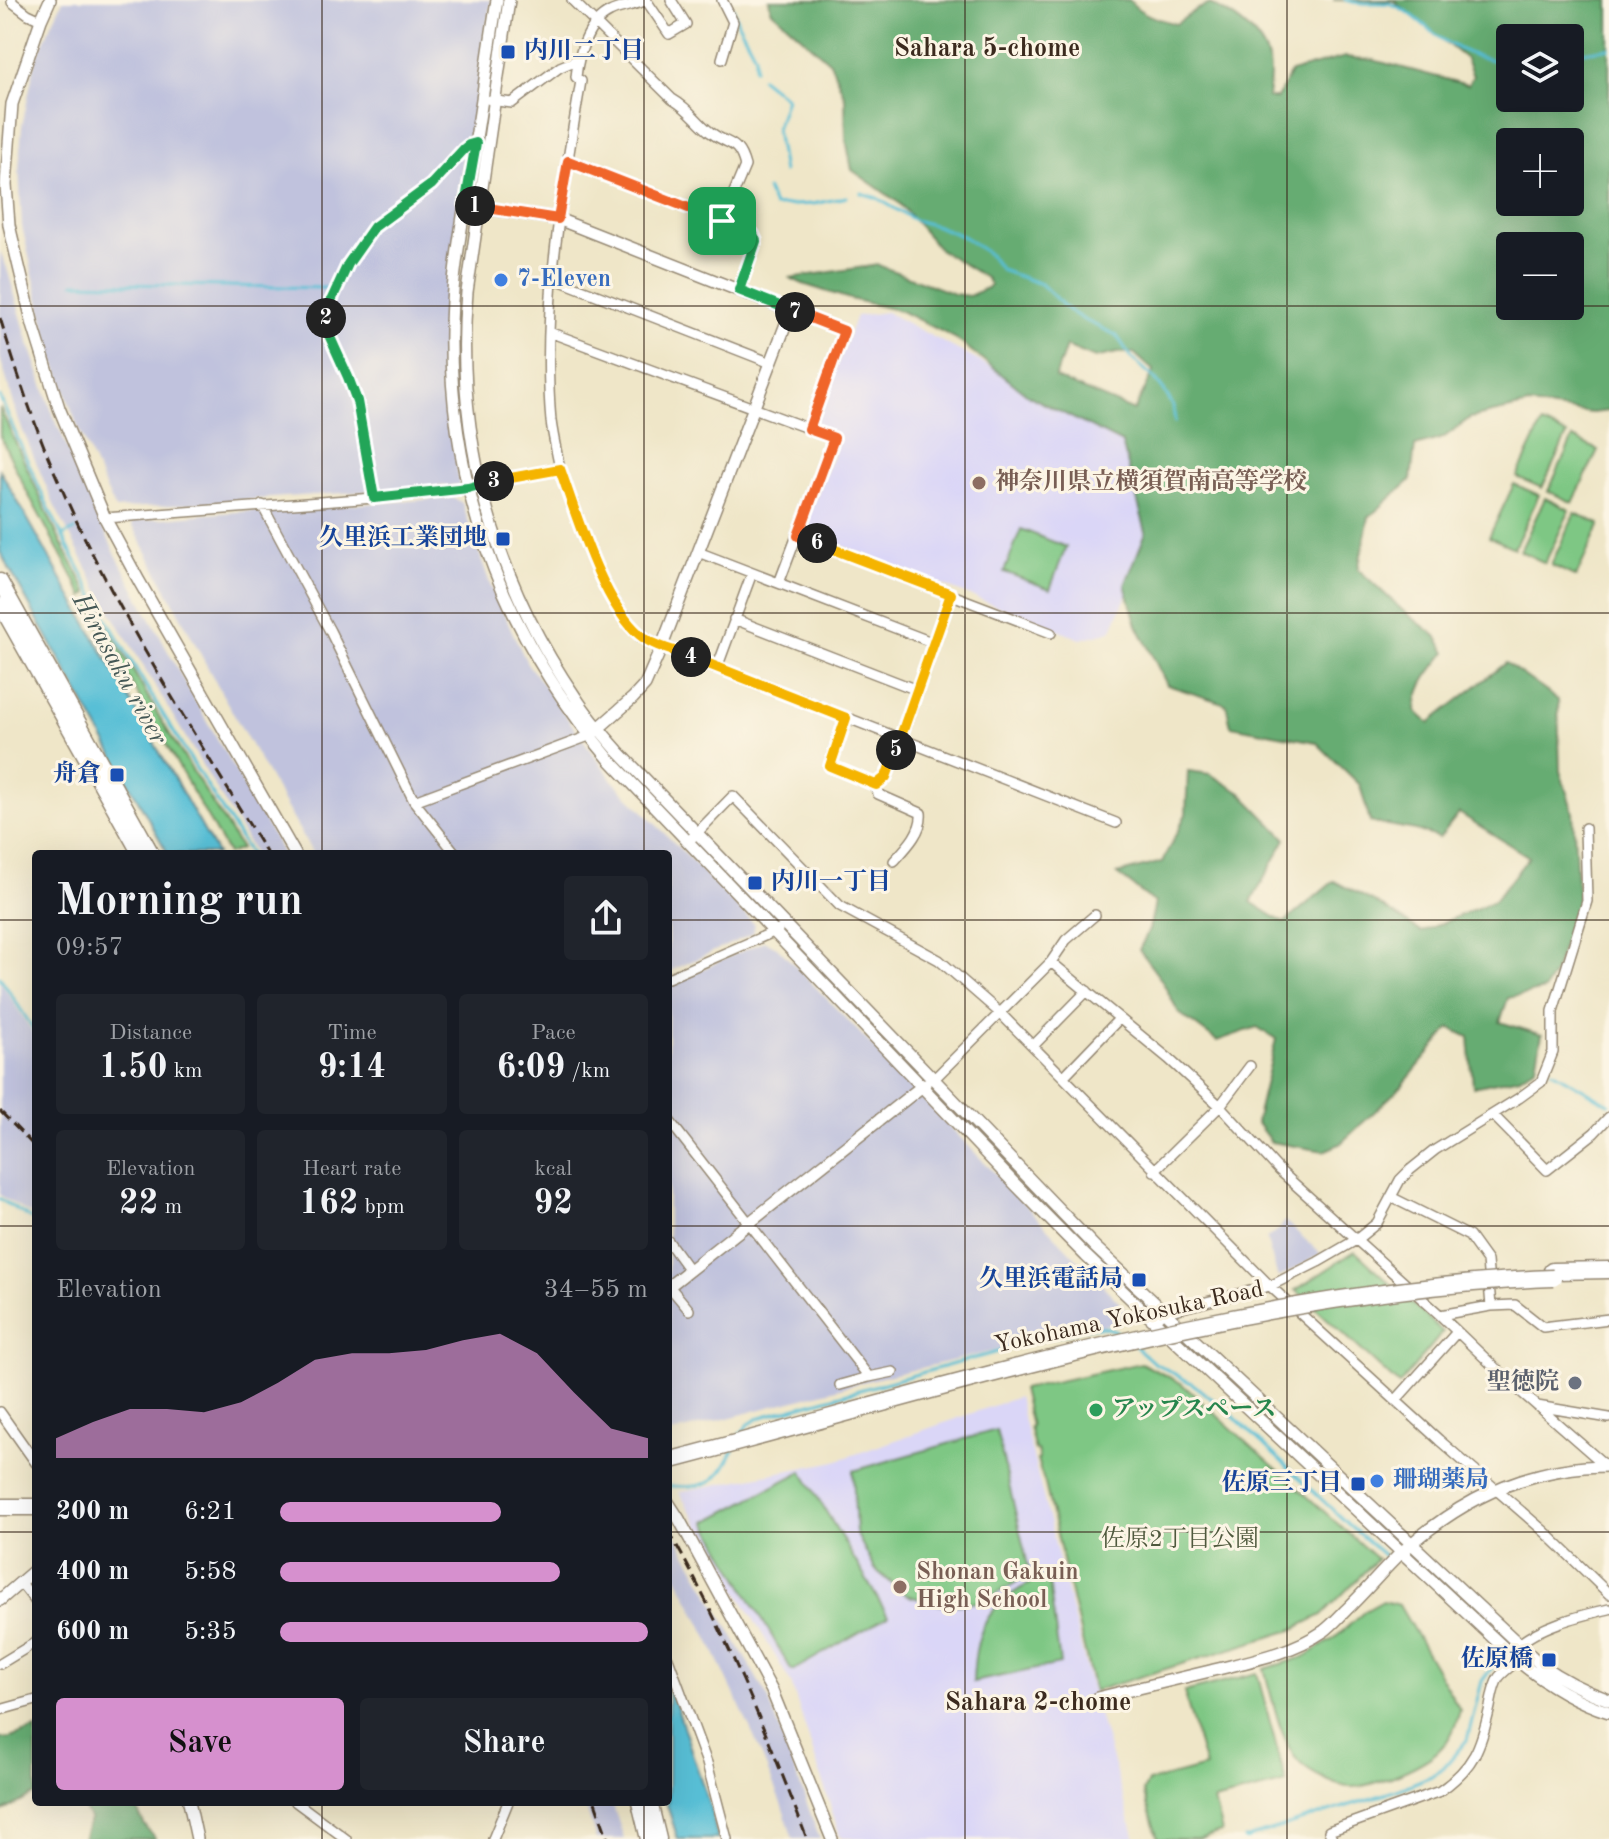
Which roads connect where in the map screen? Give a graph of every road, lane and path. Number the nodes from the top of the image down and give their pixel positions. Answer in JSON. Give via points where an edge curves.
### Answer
{"nodes":[{"id":1,"x":12,"y":0,"type":"edge"},
{"id":2,"x":50,"y":0,"type":"edge"},
{"id":3,"x":497,"y":0,"type":"edge"},
{"id":4,"x":509,"y":0,"type":"edge"},
{"id":5,"x":572,"y":0,"type":"edge"},
{"id":6,"x":646,"y":0,"type":"edge"},
{"id":7,"x":671,"y":0,"type":"edge"},
{"id":8,"x":722,"y":0,"type":"edge"},
{"id":9,"x":633,"y":2,"type":"edge"},
{"id":10,"x":41,"y":20,"type":"junction"},
{"id":11,"x":595,"y":23,"type":"junction"},
{"id":12,"x":722,"y":59,"type":"dead end"},
{"id":13,"x":577,"y":60,"type":"junction"},
{"id":14,"x":488,"y":100,"type":"junction"},
{"id":15,"x":476,"y":143,"type":"junction"},
{"id":16,"x":568,"y":161,"type":"junction"},
{"id":17,"x":471,"y":206,"type":"junction"},
{"id":18,"x":558,"y":219,"type":"junction"},
{"id":19,"x":722,"y":221,"type":"junction"},
{"id":20,"x":553,"y":278,"type":"junction"},
{"id":21,"x":739,"y":290,"type":"junction"},
{"id":22,"x":791,"y":311,"type":"junction"},
{"id":23,"x":549,"y":332,"type":"junction"},
{"id":24,"x":771,"y":363,"type":"junction"},
{"id":25,"x":754,"y":408,"type":"junction"},
{"id":26,"x":809,"y":429,"type":"junction"},
{"id":27,"x":560,"y":469,"type":"junction"},
{"id":28,"x":474,"y":486,"type":"junction"},
{"id":29,"x":374,"y":498,"type":"junction"},
{"id":30,"x":262,"y":505,"type":"junction"},
{"id":31,"x":105,"y":518,"type":"junction"},
{"id":32,"x":798,"y":536,"type":"junction"},
{"id":33,"x":698,"y":552,"type":"junction"},
{"id":34,"x":752,"y":573,"type":"junction"},
{"id":35,"x":0,"y":581,"type":"edge"},
{"id":36,"x":779,"y":583,"type":"junction"},
{"id":37,"x":951,"y":594,"type":"junction"},
{"id":38,"x":0,"y":605,"type":"edge"},
{"id":39,"x":734,"y":619,"type":"junction"},
{"id":40,"x":1051,"y":633,"type":"dead end"},
{"id":41,"x":934,"y":643,"type":"junction"},
{"id":42,"x":662,"y":646,"type":"junction"},
{"id":43,"x":717,"y":668,"type":"junction"},
{"id":44,"x":917,"y":690,"type":"junction"},
{"id":45,"x":846,"y":718,"type":"junction"},
{"id":46,"x":594,"y":732,"type":"junction"},
{"id":47,"x":900,"y":739,"type":"junction"},
{"id":48,"x":876,"y":785,"type":"junction"},
{"id":49,"x":414,"y":801,"type":"junction"},
{"id":50,"x":1116,"y":823,"type":"dead end"},
{"id":51,"x":1585,"y":828,"type":"dead end"},
{"id":52,"x":692,"y":838,"type":"junction"},
{"id":53,"x":138,"y":850,"type":"edge"},
{"id":54,"x":150,"y":850,"type":"edge"},
{"id":55,"x":293,"y":850,"type":"edge"},
{"id":56,"x":453,"y":850,"type":"edge"},
{"id":57,"x":894,"y":861,"type":"dead end"},
{"id":58,"x":1095,"y":915,"type":"dead end"},
{"id":59,"x":779,"y":929,"type":"junction"},
{"id":60,"x":1051,"y":962,"type":"junction"},
{"id":61,"x":672,"y":976,"type":"edge"},
{"id":62,"x":1087,"y":991,"type":"junction"},
{"id":63,"x":1000,"y":1013,"type":"junction"},
{"id":64,"x":1119,"y":1019,"type":"junction"},
{"id":65,"x":1034,"y":1045,"type":"junction"},
{"id":66,"x":1250,"y":1066,"type":"dead end"},
{"id":67,"x":1064,"y":1076,"type":"junction"},
{"id":68,"x":927,"y":1083,"type":"junction"},
{"id":69,"x":1220,"y":1106,"type":"junction"},
{"id":70,"x":1493,"y":1115,"type":"junction"},
{"id":71,"x":1609,"y":1117,"type":"edge"},
{"id":72,"x":672,"y":1124,"type":"edge"},
{"id":73,"x":1154,"y":1171,"type":"junction"},
{"id":74,"x":1391,"y":1197,"type":"junction"},
{"id":75,"x":749,"y":1223,"type":"junction"},
{"id":76,"x":1356,"y":1240,"type":"junction"},
{"id":77,"x":672,"y":1247,"type":"edge"},
{"id":78,"x":689,"y":1270,"type":"junction"},
{"id":79,"x":1609,"y":1273,"type":"edge"},
{"id":80,"x":672,"y":1284,"type":"edge"},
{"id":81,"x":1270,"y":1286,"type":"junction"},
{"id":82,"x":672,"y":1291,"type":"edge"},
{"id":83,"x":1491,"y":1306,"type":"junction"},
{"id":84,"x":689,"y":1310,"type":"dead end"},
{"id":85,"x":1440,"y":1315,"type":"junction"},
{"id":86,"x":1158,"y":1317,"type":"junction"},
{"id":87,"x":1609,"y":1319,"type":"edge"},
{"id":88,"x":1457,"y":1332,"type":"junction"},
{"id":89,"x":893,"y":1372,"type":"dead end"},
{"id":90,"x":869,"y":1377,"type":"junction"},
{"id":91,"x":840,"y":1385,"type":"dead end"},
{"id":92,"x":1396,"y":1400,"type":"junction"},
{"id":93,"x":1537,"y":1406,"type":"junction"},
{"id":94,"x":0,"y":1412,"type":"edge"},
{"id":95,"x":1609,"y":1418,"type":"edge"},
{"id":96,"x":672,"y":1453,"type":"edge"},
{"id":97,"x":32,"y":1457,"type":"edge"},
{"id":98,"x":672,"y":1460,"type":"edge"},
{"id":99,"x":1608,"y":1466,"type":"edge"},
{"id":100,"x":1494,"y":1489,"type":"junction"},
{"id":101,"x":0,"y":1507,"type":"edge"},
{"id":102,"x":32,"y":1507,"type":"edge"},
{"id":103,"x":672,"y":1508,"type":"edge"},
{"id":104,"x":0,"y":1513,"type":"edge"},
{"id":105,"x":32,"y":1514,"type":"edge"},
{"id":106,"x":1407,"y":1549,"type":"junction"},
{"id":107,"x":32,"y":1572,"type":"edge"},
{"id":108,"x":21,"y":1583,"type":"junction"},
{"id":109,"x":1609,"y":1594,"type":"edge"},
{"id":110,"x":32,"y":1597,"type":"edge"},
{"id":111,"x":0,"y":1600,"type":"edge"},
{"id":112,"x":1609,"y":1609,"type":"edge"},
{"id":113,"x":32,"y":1644,"type":"edge"},
{"id":114,"x":1515,"y":1653,"type":"junction"},
{"id":115,"x":0,"y":1664,"type":"edge"},
{"id":116,"x":672,"y":1669,"type":"edge"},
{"id":117,"x":1097,"y":1698,"type":"dead end"},
{"id":118,"x":1609,"y":1700,"type":"edge"},
{"id":119,"x":32,"y":1701,"type":"edge"},
{"id":120,"x":0,"y":1710,"type":"edge"},
{"id":121,"x":1609,"y":1712,"type":"edge"},
{"id":122,"x":190,"y":1806,"type":"edge"},
{"id":123,"x":301,"y":1806,"type":"edge"},
{"id":124,"x":506,"y":1806,"type":"edge"},
{"id":125,"x":640,"y":1806,"type":"edge"},
{"id":126,"x":651,"y":1806,"type":"edge"},
{"id":127,"x":726,"y":1837,"type":"edge"},
{"id":128,"x":197,"y":1839,"type":"edge"},
{"id":129,"x":346,"y":1839,"type":"edge"},
{"id":130,"x":493,"y":1839,"type":"edge"},
{"id":131,"x":648,"y":1839,"type":"edge"},
{"id":132,"x":659,"y":1839,"type":"edge"},
{"id":133,"x":832,"y":1839,"type":"edge"},
{"id":134,"x":1332,"y":1839,"type":"edge"}],
"edges":[{"from":1,"to":10,"type":"street"},
{"from":2,"to":10,"type":"street"},
{"from":3,"to":14,"type":"street"},
{"from":4,"to":14,"type":"street"},
{"from":5,"to":11,"type":"street"},
{"from":6,"to":7,"type":"street","via":[[669,34],[686,24]]},
{"from":6,"to":9,"type":"street"},
{"from":8,"to":12,"type":"street","via":[[733,22]]},
{"from":9,"to":11,"type":"street"},
{"from":10,"to":31,"type":"street","via":[[12,104],[9,225],[59,408]]},
{"from":11,"to":13,"type":"street"},
{"from":11,"to":19,"type":"street","via":[[672,99],[741,153],[745,166]]},
{"from":13,"to":14,"type":"street","via":[[512,103]]},
{"from":13,"to":16,"type":"street","via":[[576,77],[581,81]]},
{"from":14,"to":15,"type":"street"},
{"from":14,"to":17,"type":"street"},
{"from":15,"to":17,"type":"street"},
{"from":15,"to":29,"type":"street","via":[[374,227],[330,303],[325,323],[357,401]]},
{"from":16,"to":18,"type":"street"},
{"from":16,"to":19,"type":"street"},
{"from":17,"to":18,"type":"street"},
{"from":17,"to":28,"type":"street","via":[[452,300],[452,356],[459,443]]},
{"from":18,"to":20,"type":"street"},
{"from":18,"to":21,"type":"street"},
{"from":19,"to":21,"type":"street","via":[[753,234],[756,241]]},
{"from":20,"to":23,"type":"street"},
{"from":20,"to":24,"type":"street"},
{"from":21,"to":22,"type":"street"},
{"from":22,"to":24,"type":"street"},
{"from":22,"to":26,"type":"street","via":[[844,331]]},
{"from":23,"to":25,"type":"street"},
{"from":23,"to":27,"type":"street","via":[[551,422]]},
{"from":24,"to":25,"type":"street"},
{"from":25,"to":26,"type":"street"},
{"from":25,"to":33,"type":"street"},
{"from":26,"to":32,"type":"street","via":[[834,438]]},
{"from":27,"to":28,"type":"street"},
{"from":27,"to":42,"type":"street","via":[[604,585],[641,637]]},
{"from":28,"to":29,"type":"street"},
{"from":28,"to":46,"type":"street","via":[[487,552],[514,616],[550,682]]},
{"from":29,"to":30,"type":"street"},
{"from":30,"to":31,"type":"street"},
{"from":30,"to":49,"type":"street"},
{"from":31,"to":55,"type":"street"},
{"from":32,"to":36,"type":"street"},
{"from":32,"to":37,"type":"street"},
{"from":33,"to":34,"type":"street"},
{"from":33,"to":42,"type":"street"},
{"from":34,"to":36,"type":"street"},
{"from":34,"to":39,"type":"street"},
{"from":35,"to":54,"type":"highway"},
{"from":36,"to":41,"type":"street"},
{"from":37,"to":40,"type":"street"},
{"from":37,"to":41,"type":"street"},
{"from":38,"to":53,"type":"highway"},
{"from":39,"to":43,"type":"street"},
{"from":39,"to":44,"type":"street"},
{"from":41,"to":44,"type":"street"},
{"from":42,"to":43,"type":"street"},
{"from":42,"to":46,"type":"street","via":[[645,685]]},
{"from":43,"to":45,"type":"street"},
{"from":44,"to":47,"type":"street"},
{"from":45,"to":47,"type":"street"},
{"from":45,"to":48,"type":"street","via":[[830,766]]},
{"from":46,"to":49,"type":"street"},
{"from":46,"to":52,"type":"street"},
{"from":47,"to":48,"type":"street","via":[[886,777]]},
{"from":47,"to":50,"type":"street"},
{"from":48,"to":57,"type":"street","via":[[878,794],[921,813],[922,824]]},
{"from":49,"to":56,"type":"street"},
{"from":51,"to":70,"type":"street","via":[[1587,901],[1553,1011],[1553,1052],[1541,1082]]},
{"from":52,"to":59,"type":"street"},
{"from":52,"to":63,"type":"street","via":[[733,796],[840,906],[939,960]]},
{"from":58,"to":60,"type":"street","via":[[1066,940]]},
{"from":59,"to":61,"type":"street"},
{"from":59,"to":68,"type":"street"},
{"from":60,"to":62,"type":"street"},
{"from":60,"to":63,"type":"street"},
{"from":62,"to":64,"type":"street"},
{"from":62,"to":65,"type":"street"},
{"from":63,"to":65,"type":"street"},
{"from":63,"to":68,"type":"street"},
{"from":64,"to":67,"type":"street"},
{"from":64,"to":69,"type":"street"},
{"from":65,"to":67,"type":"street"},
{"from":66,"to":69,"type":"street"},
{"from":67,"to":73,"type":"street"},
{"from":68,"to":75,"type":"street"},
{"from":68,"to":86,"type":"street","via":[[1015,1184]]},
{"from":69,"to":73,"type":"street"},
{"from":69,"to":76,"type":"street","via":[[1279,1170]]},
{"from":70,"to":71,"type":"street","via":[[1547,1170]]},
{"from":70,"to":74,"type":"street","via":[[1427,1157],[1400,1180]]},
{"from":72,"to":75,"type":"street"},
{"from":73,"to":81,"type":"street"},
{"from":74,"to":76,"type":"street","via":[[1377,1223]]},
{"from":74,"to":83,"type":"street","via":[[1469,1236],[1487,1261]]},
{"from":75,"to":78,"type":"street"},
{"from":75,"to":90,"type":"street"},
{"from":76,"to":81,"type":"street"},
{"from":76,"to":85,"type":"street"},
{"from":77,"to":78,"type":"street"},
{"from":78,"to":80,"type":"street"},
{"from":79,"to":96,"type":"highway","name":"Yokohama Yokosuka Road","via":[[1454,1277],[1276,1303],[1037,1354]]},
{"from":79,"to":98,"type":"highway","name":"Yokohama Yokosuka Road","bridge":true,"via":[[1414,1288],[1209,1323],[1012,1367]]},
{"from":81,"to":86,"type":"street"},
{"from":81,"to":92,"type":"street"},
{"from":82,"to":84,"type":"street"},
{"from":83,"to":85,"type":"street"},
{"from":83,"to":87,"type":"street","via":[[1515,1305],[1543,1327]]},
{"from":85,"to":88,"type":"street"},
{"from":86,"to":106,"type":"street"},
{"from":88,"to":92,"type":"street"},
{"from":88,"to":93,"type":"street"},
{"from":89,"to":90,"type":"street"},
{"from":90,"to":91,"type":"street"},
{"from":92,"to":100,"type":"street"},
{"from":93,"to":95,"type":"street"},
{"from":93,"to":99,"type":"street"},
{"from":94,"to":97,"type":"street"},
{"from":99,"to":100,"type":"street","via":[[1559,1471]]},
{"from":100,"to":106,"type":"street","via":[[1443,1519]]},
{"from":100,"to":109,"type":"street"},
{"from":101,"to":102,"type":"highway"},
{"from":103,"to":133,"type":"street","via":[[772,1691]]},
{"from":104,"to":105,"type":"highway"},
{"from":106,"to":114,"type":"street"},
{"from":106,"to":117,"type":"street","via":[[1326,1630],[1305,1641],[1273,1655]]},
{"from":107,"to":108,"type":"street"},
{"from":108,"to":110,"type":"street"},
{"from":108,"to":111,"type":"street"},
{"from":112,"to":114,"type":"street","via":[[1526,1637]]},
{"from":113,"to":115,"type":"street"},
{"from":114,"to":118,"type":"street"},
{"from":114,"to":121,"type":"street","via":[[1540,1679]]},
{"from":114,"to":134,"type":"street","via":[[1494,1688],[1483,1738],[1452,1782],[1329,1831]]},
{"from":116,"to":127,"type":"street","via":[[707,1763]]},
{"from":119,"to":120,"type":"street"},
{"from":122,"to":128,"type":"street"},
{"from":123,"to":129,"type":"street"},
{"from":124,"to":130,"type":"street"},
{"from":125,"to":131,"type":"highway"},
{"from":126,"to":132,"type":"highway"}]}
